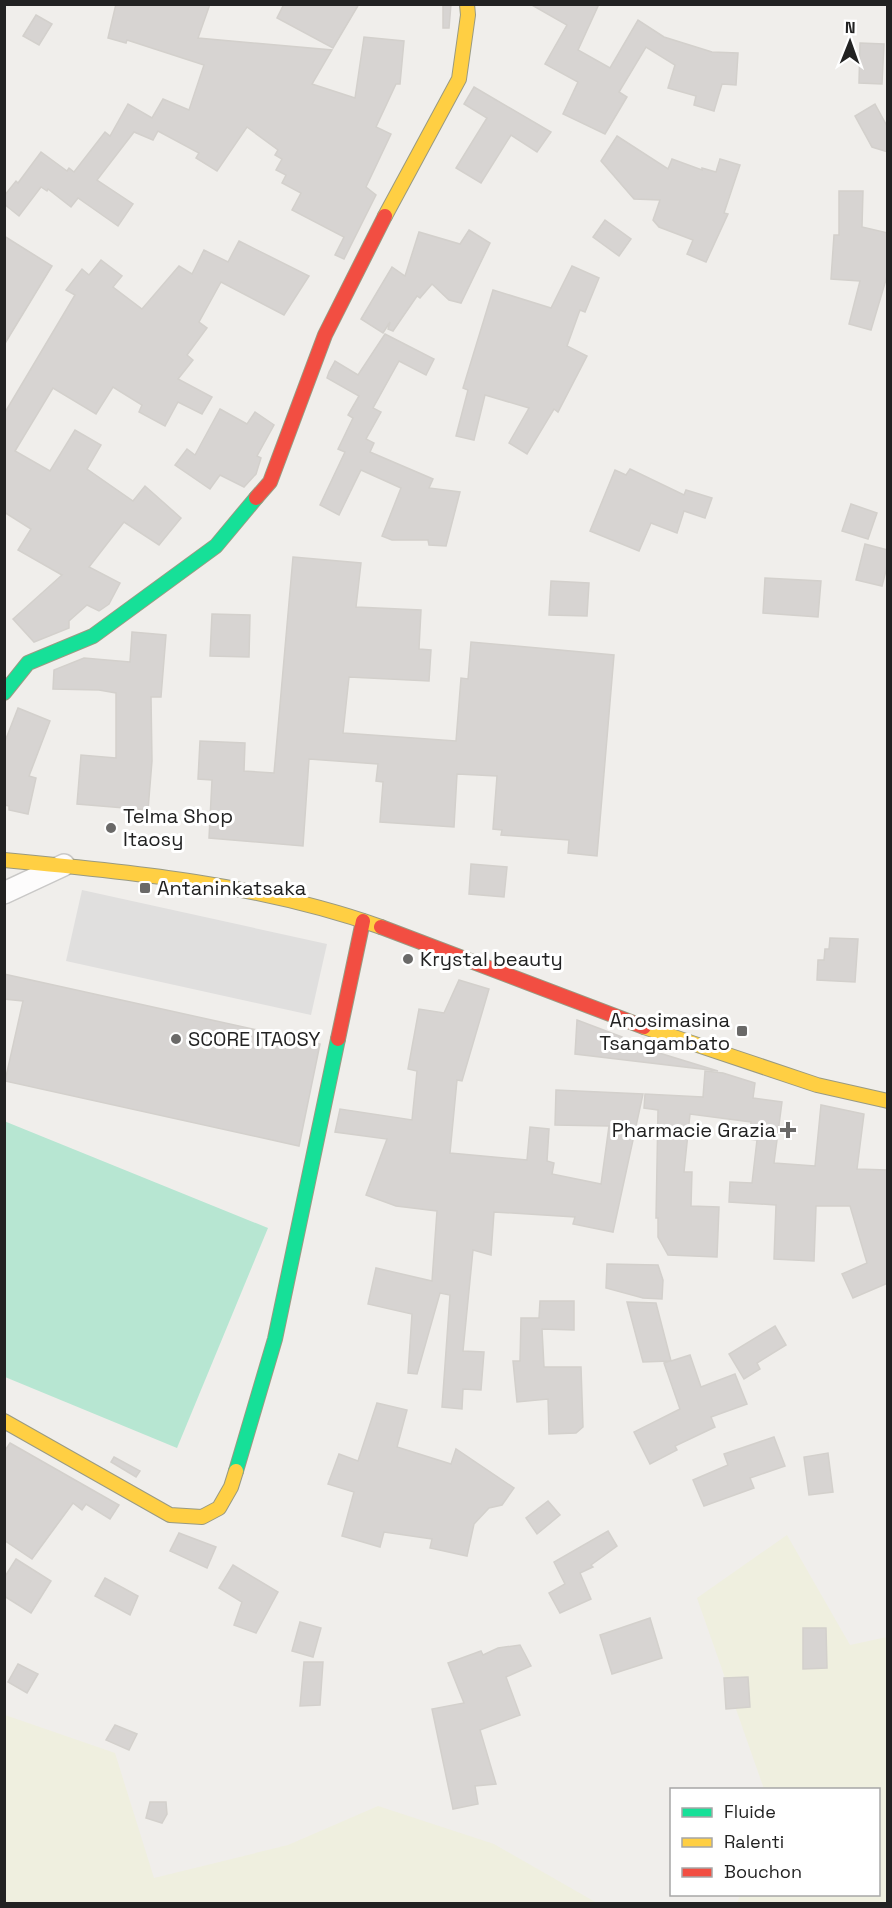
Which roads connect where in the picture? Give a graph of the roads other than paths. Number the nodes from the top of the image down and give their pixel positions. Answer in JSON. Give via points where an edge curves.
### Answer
{"nodes":[{"id":1,"x":467,"y":4,"type":"edge"},
{"id":2,"x":4,"y":693,"type":"edge"},
{"id":3,"x":4,"y":860,"type":"edge"},
{"id":4,"x":64,"y":865,"type":"junction"},
{"id":5,"x":4,"y":893,"type":"edge"},
{"id":6,"x":363,"y":921,"type":"junction"},
{"id":7,"x":888,"y":1101,"type":"edge"},
{"id":8,"x":4,"y":1421,"type":"edge"}],
"edges":[{"from":1,"to":2,"type":"street","via":[[459,79],[409,167],[325,335],[270,482],[216,546],[93,636],[28,663]]},
{"from":3,"to":4,"type":"street"},
{"from":4,"to":5,"type":"street"},
{"from":4,"to":6,"type":"street","via":[[288,899]]},
{"from":6,"to":7,"type":"street","via":[[724,1057],[862,1098]]},
{"from":6,"to":8,"type":"street","via":[[275,1339],[231,1487],[219,1508],[202,1517],[170,1515]]}]}
